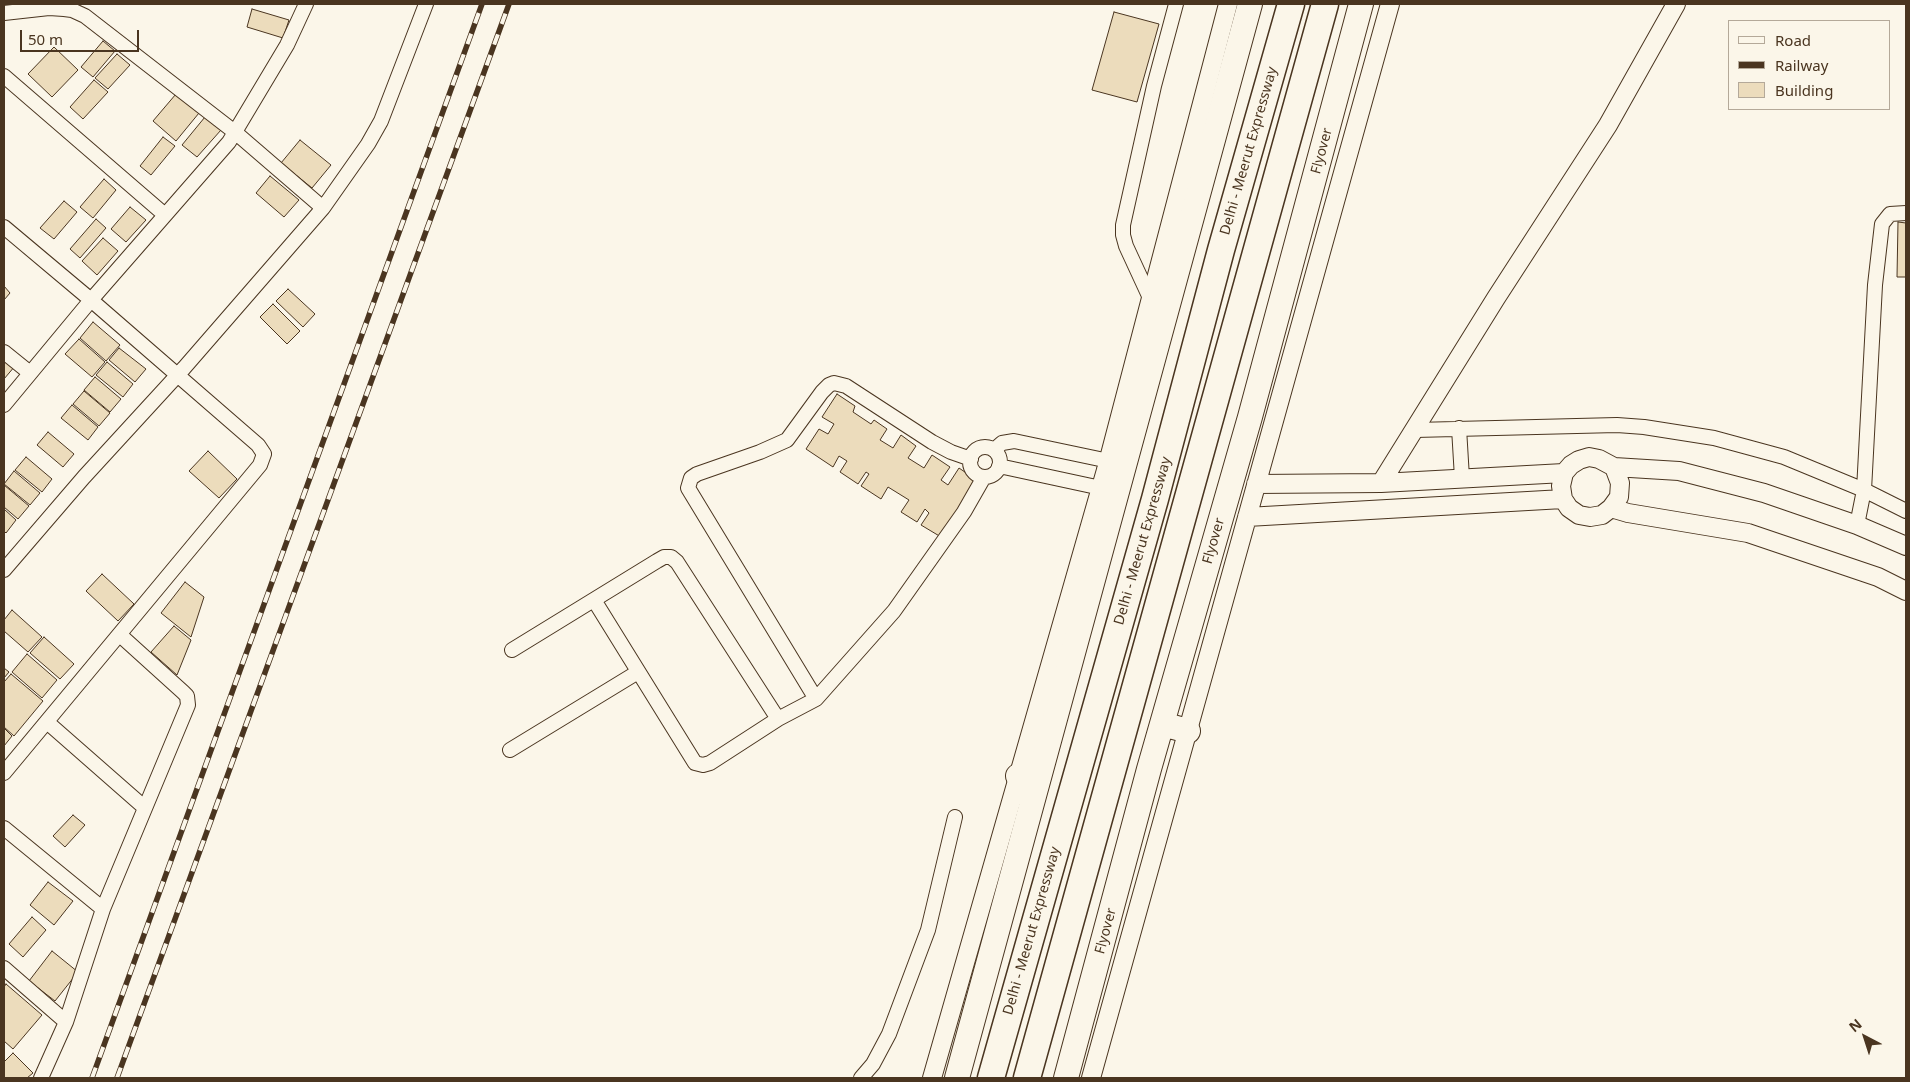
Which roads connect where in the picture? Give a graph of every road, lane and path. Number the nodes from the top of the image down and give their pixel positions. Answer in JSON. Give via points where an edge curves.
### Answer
{"nodes":[{"id":1,"x":306,"y":4,"type":"edge"},
{"id":2,"x":426,"y":4,"type":"edge"},
{"id":3,"x":1176,"y":4,"type":"edge"},
{"id":4,"x":1228,"y":4,"type":"edge"},
{"id":5,"x":1250,"y":4,"type":"edge"},
{"id":6,"x":1291,"y":4,"type":"edge"},
{"id":7,"x":1325,"y":4,"type":"edge"},
{"id":8,"x":1361,"y":4,"type":"edge"},
{"id":9,"x":1390,"y":4,"type":"edge"},
{"id":10,"x":1676,"y":4,"type":"edge"},
{"id":11,"x":4,"y":13,"type":"edge"},
{"id":12,"x":4,"y":76,"type":"edge"},
{"id":13,"x":236,"y":133,"type":"junction"},
{"id":14,"x":323,"y":208,"type":"junction"},
{"id":15,"x":1906,"y":213,"type":"edge"},
{"id":16,"x":165,"y":215,"type":"junction"},
{"id":17,"x":4,"y":227,"type":"edge"},
{"id":18,"x":1150,"y":298,"type":"junction"},
{"id":19,"x":91,"y":300,"type":"junction"},
{"id":20,"x":4,"y":352,"type":"edge"},
{"id":21,"x":30,"y":373,"type":"junction"},
{"id":22,"x":177,"y":375,"type":"junction"},
{"id":23,"x":4,"y":405,"type":"edge"},
{"id":24,"x":1459,"y":428,"type":"junction"},
{"id":25,"x":1414,"y":430,"type":"junction"},
{"id":26,"x":994,"y":450,"type":"junction"},
{"id":27,"x":971,"y":459,"type":"junction"},
{"id":28,"x":1108,"y":460,"type":"junction"},
{"id":29,"x":999,"y":466,"type":"junction"},
{"id":30,"x":1614,"y":467,"type":"junction"},
{"id":31,"x":1564,"y":473,"type":"junction"},
{"id":32,"x":984,"y":476,"type":"junction"},
{"id":33,"x":1462,"y":478,"type":"junction"},
{"id":34,"x":1381,"y":483,"type":"junction"},
{"id":35,"x":1256,"y":484,"type":"junction"},
{"id":36,"x":1101,"y":488,"type":"junction"},
{"id":37,"x":1864,"y":490,"type":"junction"},
{"id":38,"x":1563,"y":499,"type":"junction"},
{"id":39,"x":1612,"y":508,"type":"junction"},
{"id":40,"x":1906,"y":511,"type":"edge"},
{"id":41,"x":1247,"y":517,"type":"junction"},
{"id":42,"x":1857,"y":525,"type":"junction"},
{"id":43,"x":1095,"y":543,"type":"junction"},
{"id":44,"x":1906,"y":546,"type":"edge"},
{"id":45,"x":4,"y":570,"type":"edge"},
{"id":46,"x":1906,"y":591,"type":"edge"},
{"id":47,"x":594,"y":600,"type":"junction"},
{"id":48,"x":120,"y":635,"type":"junction"},
{"id":49,"x":512,"y":650,"type":"dead end"},
{"id":50,"x":638,"y":672,"type":"junction"},
{"id":51,"x":816,"y":700,"type":"junction"},
{"id":52,"x":778,"y":719,"type":"junction"},
{"id":53,"x":47,"y":722,"type":"junction"},
{"id":54,"x":1162,"y":724,"type":"junction"},
{"id":55,"x":1188,"y":731,"type":"junction"},
{"id":56,"x":510,"y":750,"type":"dead end"},
{"id":57,"x":4,"y":773,"type":"edge"},
{"id":58,"x":1018,"y":776,"type":"junction"},
{"id":59,"x":1032,"y":803,"type":"junction"},
{"id":60,"x":145,"y":808,"type":"junction"},
{"id":61,"x":955,"y":817,"type":"dead end"},
{"id":62,"x":4,"y":828,"type":"edge"},
{"id":63,"x":103,"y":909,"type":"junction"},
{"id":64,"x":4,"y":968,"type":"edge"},
{"id":65,"x":66,"y":1022,"type":"junction"},
{"id":66,"x":41,"y":1078,"type":"edge"},
{"id":67,"x":861,"y":1078,"type":"edge"},
{"id":68,"x":932,"y":1078,"type":"edge"},
{"id":69,"x":957,"y":1078,"type":"edge"},
{"id":70,"x":991,"y":1078,"type":"edge"},
{"id":71,"x":1027,"y":1078,"type":"edge"},
{"id":72,"x":1066,"y":1078,"type":"edge"},
{"id":73,"x":1091,"y":1078,"type":"edge"}],
"edges":[{"from":1,"to":13,"type":"street","via":[[287,45]]},
{"from":2,"to":14,"type":"street","via":[[381,121]]},
{"from":3,"to":18,"type":"street","via":[[1123,226],[1126,246]]},
{"from":4,"to":18,"type":"street"},
{"from":5,"to":43,"type":"highway","via":[[1189,229]]},
{"from":6,"to":70,"type":"highway","name":"Delhi - Meerut Expressway"},
{"from":7,"to":71,"type":"highway"},
{"from":8,"to":54,"type":"highway","name":"Flyover","via":[[1250,417]]},
{"from":9,"to":35,"type":"street"},
{"from":10,"to":25,"type":"street","via":[[1608,125]]},
{"from":11,"to":13,"type":"street","via":[[64,8],[85,16]]},
{"from":12,"to":16,"type":"street"},
{"from":13,"to":14,"type":"street"},
{"from":13,"to":16,"type":"street"},
{"from":14,"to":22,"type":"street"},
{"from":15,"to":37,"type":"street","via":[[1890,214],[1882,224],[1875,285]]},
{"from":16,"to":19,"type":"street"},
{"from":17,"to":19,"type":"street"},
{"from":18,"to":28,"type":"street"},
{"from":19,"to":21,"type":"street"},
{"from":19,"to":22,"type":"street"},
{"from":20,"to":21,"type":"street"},
{"from":21,"to":23,"type":"street"},
{"from":22,"to":45,"type":"street"},
{"from":22,"to":48,"type":"street","via":[[258,445],[264,454],[260,465]]},
{"from":24,"to":25,"type":"street"},
{"from":24,"to":33,"type":"street"},
{"from":24,"to":37,"type":"street","via":[[1644,427],[1714,438],[1784,457]]},
{"from":25,"to":34,"type":"street"},
{"from":26,"to":27,"type":"street","via":[[987,447],[978,450]]},
{"from":26,"to":28,"type":"street","via":[[1002,443],[1014,441]]},
{"from":26,"to":29,"type":"street","via":[[1000,459]]},
{"from":27,"to":32,"type":"street","via":[[974,471]]},
{"from":27,"to":51,"type":"street","via":[[932,442],[846,386],[834,383],[822,392],[787,440],[691,478],[688,488]]},
{"from":28,"to":36,"type":"street"},
{"from":29,"to":32,"type":"street","via":[[996,472]]},
{"from":29,"to":36,"type":"street"},
{"from":30,"to":31,"type":"street","via":[[1589,458],[1579,460]]},
{"from":30,"to":39,"type":"street","via":[[1620,483],[1619,497]]},
{"from":30,"to":42,"type":"street","via":[[1679,471],[1764,493]]},
{"from":31,"to":33,"type":"street"},
{"from":31,"to":38,"type":"street"},
{"from":32,"to":51,"type":"street","via":[[964,512],[894,611]]},
{"from":33,"to":34,"type":"street"},
{"from":34,"to":35,"type":"street"},
{"from":35,"to":41,"type":"street"},
{"from":36,"to":43,"type":"street"},
{"from":37,"to":40,"type":"street"},
{"from":37,"to":42,"type":"street"},
{"from":38,"to":39,"type":"street","via":[[1579,515],[1602,515]]},
{"from":38,"to":41,"type":"street"},
{"from":39,"to":46,"type":"street","via":[[1748,533],[1878,578]]},
{"from":41,"to":55,"type":"street"},
{"from":42,"to":44,"type":"street"},
{"from":43,"to":58,"type":"street"},
{"from":43,"to":59,"type":"highway"},
{"from":47,"to":49,"type":"street"},
{"from":47,"to":50,"type":"street"},
{"from":47,"to":52,"type":"street","via":[[657,560],[671,557]]},
{"from":48,"to":53,"type":"street"},
{"from":48,"to":60,"type":"street","via":[[184,692],[188,701]]},
{"from":50,"to":52,"type":"street","via":[[695,764],[710,763]]},
{"from":50,"to":56,"type":"street"},
{"from":51,"to":52,"type":"street"},
{"from":53,"to":57,"type":"street"},
{"from":53,"to":60,"type":"street"},
{"from":54,"to":55,"type":"highway"},
{"from":54,"to":72,"type":"highway","name":"Flyover"},
{"from":55,"to":73,"type":"street"},
{"from":58,"to":59,"type":"highway"},
{"from":58,"to":68,"type":"street"},
{"from":59,"to":69,"type":"highway"},
{"from":60,"to":63,"type":"street"},
{"from":61,"to":67,"type":"street","via":[[928,930],[889,1034],[873,1064]]},
{"from":62,"to":63,"type":"street"},
{"from":63,"to":65,"type":"street"},
{"from":64,"to":65,"type":"street"},
{"from":65,"to":66,"type":"street"}]}
